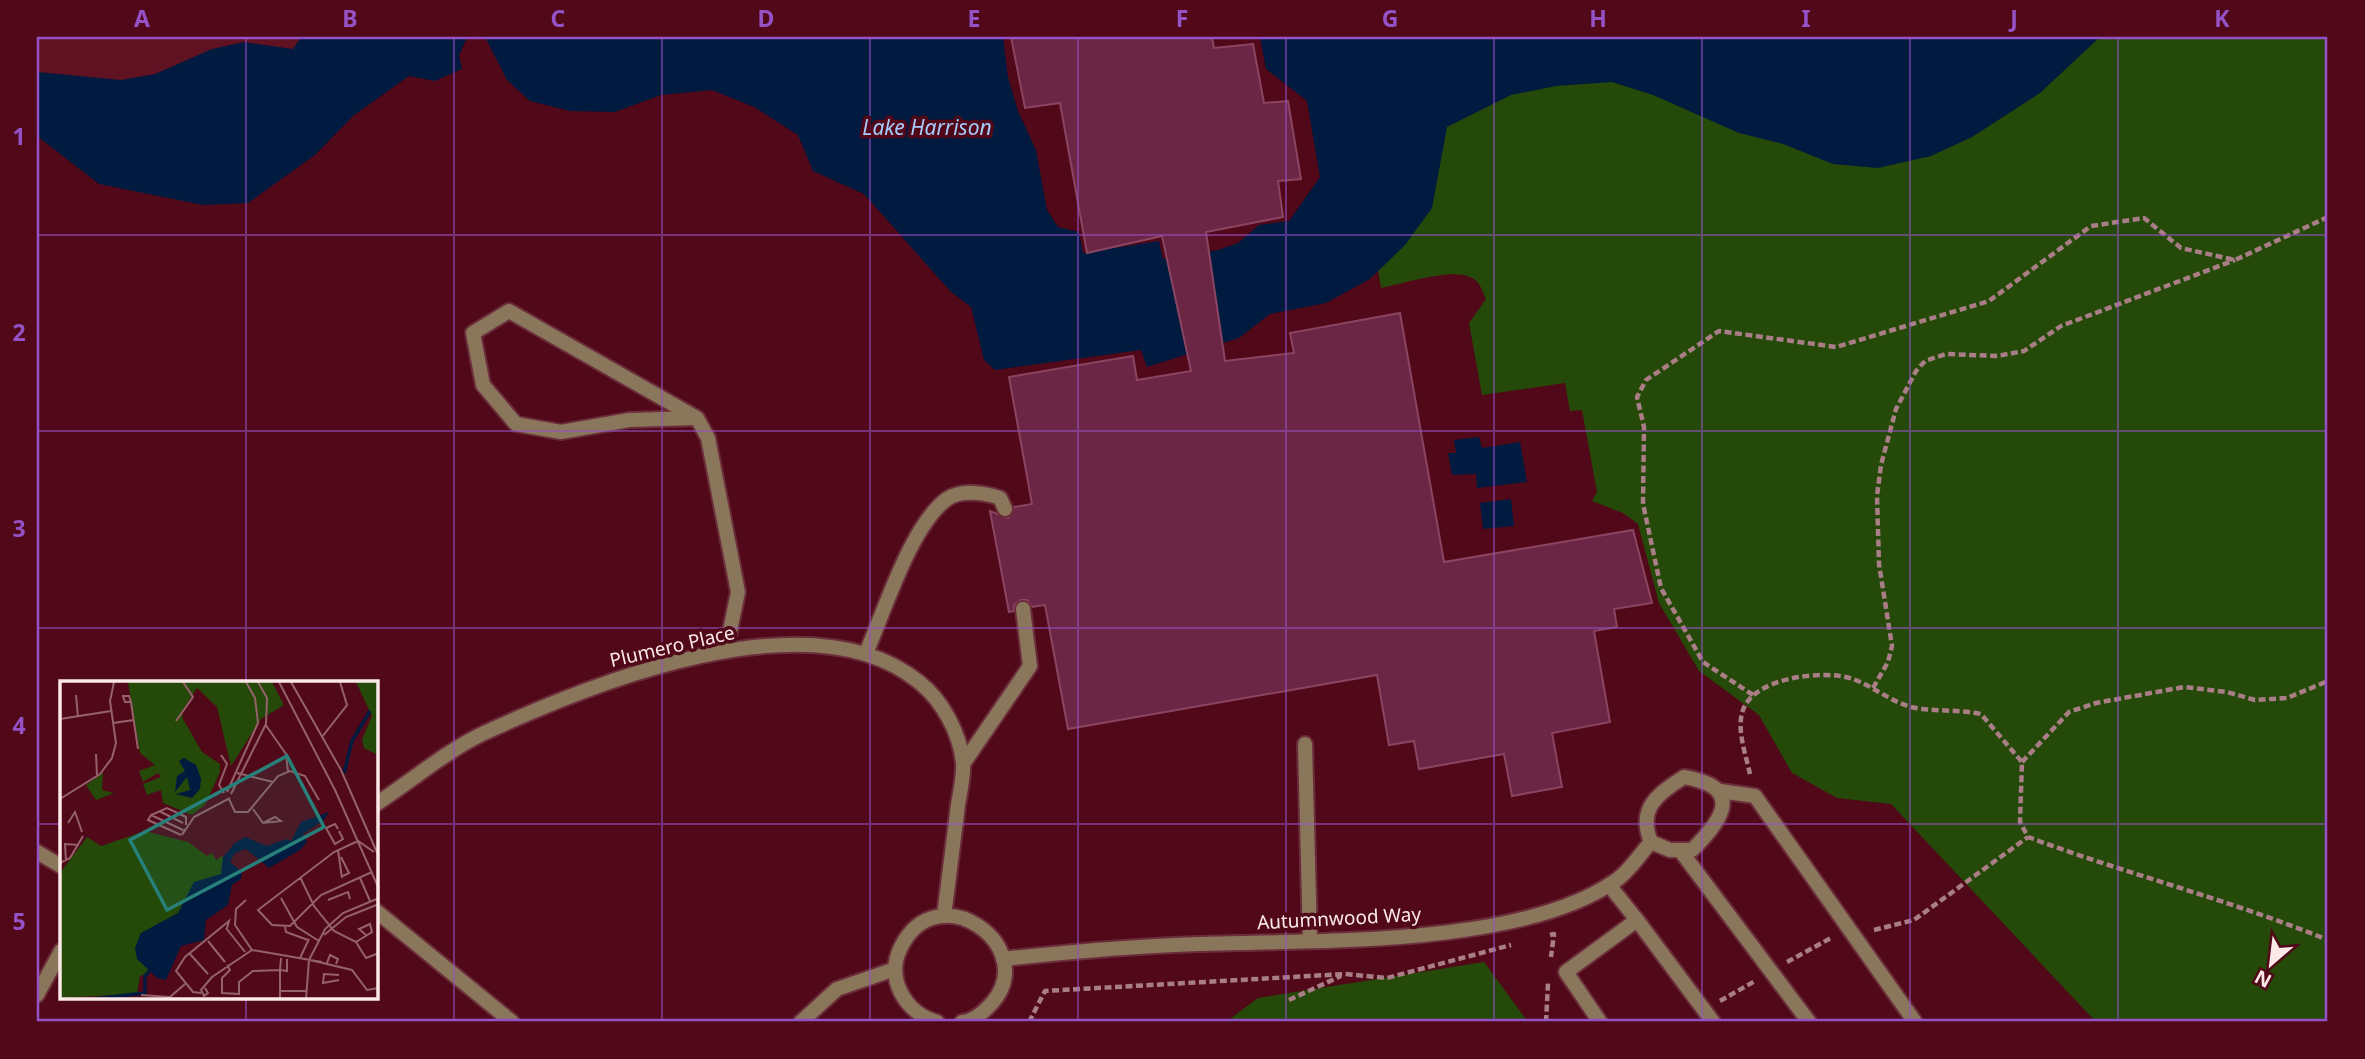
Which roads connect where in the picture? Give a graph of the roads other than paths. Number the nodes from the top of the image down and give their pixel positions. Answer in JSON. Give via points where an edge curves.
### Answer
{"nodes":[{"id":1,"x":697,"y":418,"type":"junction"},
{"id":2,"x":1005,"y":509,"type":"dead end"},
{"id":3,"x":1023,"y":609,"type":"dead end"},
{"id":4,"x":726,"y":650,"type":"junction"},
{"id":5,"x":866,"y":653,"type":"junction"},
{"id":6,"x":1305,"y":744,"type":"dead end"},
{"id":7,"x":963,"y":764,"type":"junction"},
{"id":8,"x":1720,"y":791,"type":"junction"},
{"id":9,"x":378,"y":803,"type":"edge"},
{"id":10,"x":1651,"y":842,"type":"junction"},
{"id":11,"x":1680,"y":850,"type":"junction"},
{"id":12,"x":37,"y":852,"type":"edge"},
{"id":13,"x":60,"y":865,"type":"edge"},
{"id":14,"x":1609,"y":885,"type":"junction"},
{"id":15,"x":378,"y":913,"type":"edge"},
{"id":16,"x":944,"y":916,"type":"junction"},
{"id":17,"x":1637,"y":920,"type":"junction"},
{"id":18,"x":1310,"y":940,"type":"junction"},
{"id":19,"x":60,"y":953,"type":"edge"},
{"id":20,"x":1003,"y":958,"type":"junction"},
{"id":21,"x":895,"y":969,"type":"junction"},
{"id":22,"x":37,"y":995,"type":"edge"},
{"id":23,"x":928,"y":1021,"type":"edge"},
{"id":24,"x":512,"y":1022,"type":"edge"},
{"id":25,"x":801,"y":1022,"type":"edge"},
{"id":26,"x":962,"y":1022,"type":"edge"},
{"id":27,"x":968,"y":1022,"type":"edge"},
{"id":28,"x":1600,"y":1022,"type":"edge"},
{"id":29,"x":1713,"y":1022,"type":"edge"},
{"id":30,"x":1809,"y":1022,"type":"edge"},
{"id":31,"x":1915,"y":1022,"type":"edge"}],
"edges":[{"from":1,"to":1,"type":"street","via":[[509,311],[473,333],[483,385],[516,424],[561,432],[629,420]]},
{"from":1,"to":4,"type":"street","via":[[708,438],[738,592]]},
{"from":2,"to":5,"type":"street","via":[[1000,498],[983,492],[949,497],[921,526]]},
{"from":3,"to":7,"type":"street","via":[[1030,666]]},
{"from":4,"to":5,"type":"street","name":"Plumero Place","via":[[801,645]]},
{"from":4,"to":9,"type":"street","name":"Plumero Place","via":[[613,679],[479,736]]},
{"from":5,"to":7,"type":"street","name":"Plumero Place","via":[[904,669],[934,694],[953,727]]},
{"from":6,"to":18,"type":"street"},
{"from":7,"to":16,"type":"street","name":"Plumero Place"},
{"from":8,"to":10,"type":"street","via":[[1685,777],[1664,790],[1646,813]]},
{"from":8,"to":11,"type":"street","via":[[1721,813],[1712,830],[1692,850]]},
{"from":8,"to":31,"type":"street","via":[[1755,796]]},
{"from":10,"to":11,"type":"street"},
{"from":10,"to":14,"type":"street","name":"Autumnwood Way"},
{"from":11,"to":30,"type":"street"},
{"from":12,"to":13,"type":"street"},
{"from":14,"to":17,"type":"street"},
{"from":14,"to":18,"type":"street","name":"Autumnwood Way","via":[[1530,918],[1463,931]]},
{"from":15,"to":24,"type":"street"},
{"from":16,"to":20,"type":"street","via":[[983,927]]},
{"from":16,"to":21,"type":"street","via":[[926,921],[906,937]]},
{"from":17,"to":28,"type":"street","via":[[1566,972]]},
{"from":17,"to":29,"type":"street"},
{"from":18,"to":20,"type":"street","name":"Autumnwood Way","via":[[1121,947]]},
{"from":19,"to":22,"type":"street"},
{"from":20,"to":27,"type":"street","via":[[997,998]]},
{"from":21,"to":23,"type":"street","via":[[904,999]]},
{"from":21,"to":25,"type":"street","via":[[837,989]]},
{"from":26,"to":27,"type":"street"}]}
